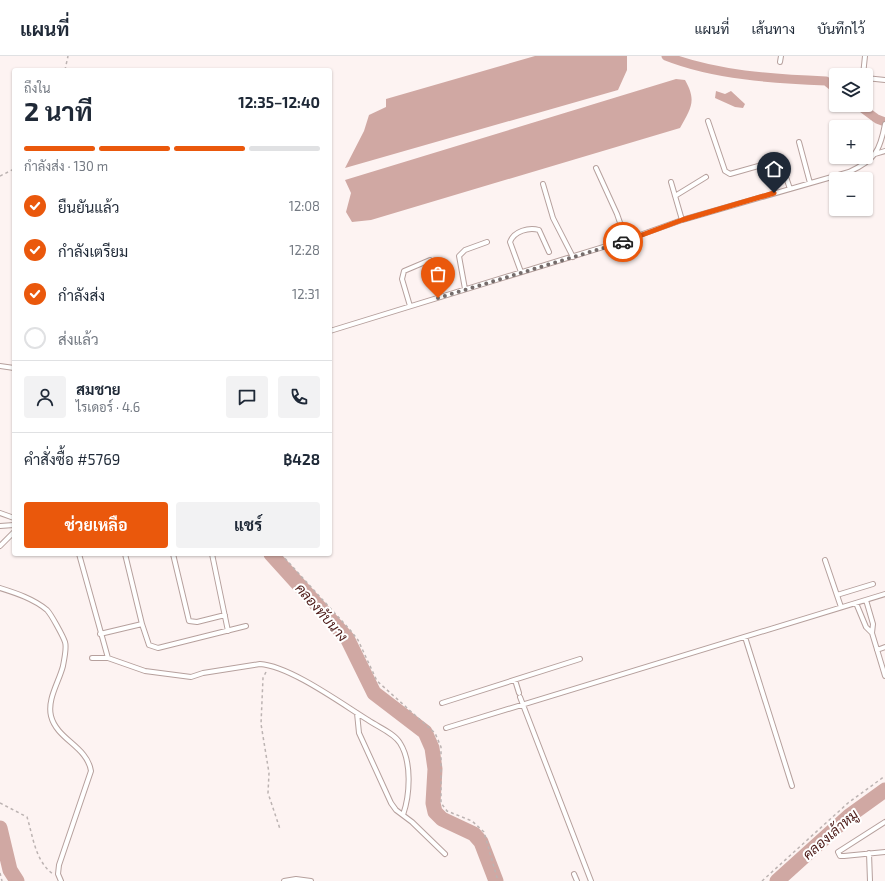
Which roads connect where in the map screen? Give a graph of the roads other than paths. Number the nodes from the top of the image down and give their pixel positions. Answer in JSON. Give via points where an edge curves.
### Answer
{"nodes":[{"id":1,"x":781,"y":56,"type":"edge"},
{"id":2,"x":865,"y":56,"type":"edge"},
{"id":3,"x":780,"y":62,"type":"dead end"},
{"id":4,"x":864,"y":68,"type":"edge"},
{"id":5,"x":873,"y":79,"type":"edge"},
{"id":6,"x":885,"y":80,"type":"edge"},
{"id":7,"x":708,"y":121,"type":"dead end"},
{"id":8,"x":885,"y":124,"type":"edge"},
{"id":9,"x":799,"y":142,"type":"dead end"},
{"id":10,"x":885,"y":151,"type":"edge"},
{"id":11,"x":875,"y":154,"type":"junction"},
{"id":12,"x":596,"y":168,"type":"dead end"},
{"id":13,"x":706,"y":177,"type":"dead end"},
{"id":14,"x":671,"y":182,"type":"dead end"},
{"id":15,"x":810,"y":183,"type":"junction"},
{"id":16,"x":543,"y":184,"type":"dead end"},
{"id":17,"x":790,"y":189,"type":"junction"},
{"id":18,"x":675,"y":196,"type":"junction"},
{"id":19,"x":682,"y":220,"type":"junction"},
{"id":20,"x":626,"y":240,"type":"junction"},
{"id":21,"x":487,"y":242,"type":"dead end"},
{"id":22,"x":549,"y":252,"type":"dead end"},
{"id":23,"x":573,"y":257,"type":"junction"},
{"id":24,"x":430,"y":260,"type":"dead end"},
{"id":25,"x":521,"y":272,"type":"junction"},
{"id":26,"x":465,"y":289,"type":"junction"},
{"id":27,"x":410,"y":306,"type":"junction"},
{"id":28,"x":332,"y":329,"type":"edge"},
{"id":29,"x":0,"y":366,"type":"edge"},
{"id":30,"x":12,"y":368,"type":"edge"},
{"id":31,"x":0,"y":513,"type":"edge"},
{"id":32,"x":12,"y":517,"type":"edge"},
{"id":33,"x":12,"y":525,"type":"edge"},
{"id":34,"x":0,"y":526,"type":"edge"},
{"id":35,"x":12,"y":534,"type":"edge"},
{"id":36,"x":0,"y":546,"type":"edge"},
{"id":37,"x":80,"y":556,"type":"edge"},
{"id":38,"x":125,"y":556,"type":"edge"},
{"id":39,"x":173,"y":556,"type":"edge"},
{"id":40,"x":212,"y":556,"type":"edge"},
{"id":41,"x":825,"y":560,"type":"dead end"},
{"id":42,"x":873,"y":584,"type":"dead end"},
{"id":43,"x":0,"y":588,"type":"edge"},
{"id":44,"x":885,"y":594,"type":"edge"},
{"id":45,"x":837,"y":595,"type":"junction"},
{"id":46,"x":866,"y":600,"type":"junction"},
{"id":47,"x":856,"y":603,"type":"junction"},
{"id":48,"x":841,"y":607,"type":"junction"},
{"id":49,"x":225,"y":615,"type":"junction"},
{"id":50,"x":142,"y":624,"type":"junction"},
{"id":51,"x":246,"y":626,"type":"dead end"},
{"id":52,"x":228,"y":631,"type":"junction"},
{"id":53,"x":872,"y":633,"type":"junction"},
{"id":54,"x":100,"y":634,"type":"junction"},
{"id":55,"x":745,"y":637,"type":"junction"},
{"id":56,"x":885,"y":647,"type":"edge"},
{"id":57,"x":877,"y":650,"type":"junction"},
{"id":58,"x":92,"y":658,"type":"dead end"},
{"id":59,"x":108,"y":658,"type":"junction"},
{"id":60,"x":580,"y":659,"type":"dead end"},
{"id":61,"x":885,"y":676,"type":"edge"},
{"id":62,"x":515,"y":680,"type":"junction"},
{"id":63,"x":442,"y":703,"type":"dead end"},
{"id":64,"x":522,"y":704,"type":"junction"},
{"id":65,"x":357,"y":713,"type":"junction"},
{"id":66,"x":446,"y":728,"type":"dead end"},
{"id":67,"x":792,"y":786,"type":"dead end"},
{"id":68,"x":403,"y":815,"type":"junction"},
{"id":69,"x":885,"y":822,"type":"edge"},
{"id":70,"x":885,"y":852,"type":"edge"},
{"id":71,"x":869,"y":853,"type":"junction"},
{"id":72,"x":445,"y":854,"type":"dead end"},
{"id":73,"x":574,"y":874,"type":"dead end"},
{"id":74,"x":61,"y":880,"type":"edge"},
{"id":75,"x":284,"y":881,"type":"edge"},
{"id":76,"x":310,"y":881,"type":"edge"},
{"id":77,"x":577,"y":881,"type":"edge"},
{"id":78,"x":590,"y":881,"type":"edge"},
{"id":79,"x":870,"y":881,"type":"edge"}],
"edges":[{"from":1,"to":3,"type":"lane"},
{"from":2,"to":4,"type":"lane"},
{"from":5,"to":6,"type":"lane"},
{"from":7,"to":17,"type":"lane","via":[[726,171],[730,174],[736,173],[776,161],[782,165]]},
{"from":8,"to":11,"type":"lane"},
{"from":9,"to":15,"type":"lane"},
{"from":10,"to":11,"type":"lane"},
{"from":11,"to":15,"type":"lane","via":[[865,164],[849,172]]},
{"from":12,"to":20,"type":"lane"},
{"from":13,"to":18,"type":"lane"},
{"from":14,"to":18,"type":"lane"},
{"from":15,"to":17,"type":"lane"},
{"from":16,"to":23,"type":"lane","via":[[553,218]]},
{"from":17,"to":19,"type":"lane"},
{"from":18,"to":19,"type":"lane"},
{"from":19,"to":20,"type":"lane"},
{"from":20,"to":23,"type":"lane"},
{"from":21,"to":26,"type":"lane","via":[[465,250],[459,256]]},
{"from":22,"to":25,"type":"lane","via":[[539,230],[531,228],[515,234],[510,242]]},
{"from":23,"to":25,"type":"lane"},
{"from":24,"to":27,"type":"lane","via":[[404,271],[402,279]]},
{"from":25,"to":26,"type":"lane"},
{"from":26,"to":27,"type":"lane"},
{"from":27,"to":28,"type":"lane"},
{"from":29,"to":30,"type":"lane"},
{"from":31,"to":32,"type":"lane"},
{"from":33,"to":34,"type":"lane"},
{"from":35,"to":36,"type":"lane"},
{"from":37,"to":54,"type":"lane"},
{"from":38,"to":50,"type":"lane"},
{"from":39,"to":49,"type":"lane","via":[[189,621],[197,622]]},
{"from":40,"to":49,"type":"lane"},
{"from":41,"to":45,"type":"lane"},
{"from":42,"to":45,"type":"lane"},
{"from":43,"to":74,"type":"lane","via":[[28,598],[48,611],[65,643],[63,665],[51,701],[51,715],[55,726],[82,751],[91,771],[59,865],[58,874]]},
{"from":44,"to":46,"type":"lane"},
{"from":45,"to":48,"type":"lane"},
{"from":46,"to":47,"type":"lane"},
{"from":46,"to":53,"type":"lane","via":[[873,624]]},
{"from":47,"to":48,"type":"lane"},
{"from":47,"to":53,"type":"lane","via":[[866,627]]},
{"from":48,"to":55,"type":"lane"},
{"from":49,"to":52,"type":"lane"},
{"from":50,"to":52,"type":"lane","via":[[149,645],[158,648]]},
{"from":50,"to":54,"type":"lane"},
{"from":51,"to":52,"type":"lane"},
{"from":53,"to":57,"type":"lane"},
{"from":54,"to":59,"type":"lane"},
{"from":55,"to":64,"type":"lane"},
{"from":55,"to":67,"type":"lane"},
{"from":56,"to":57,"type":"lane"},
{"from":57,"to":61,"type":"lane"},
{"from":58,"to":59,"type":"lane"},
{"from":59,"to":65,"type":"lane","via":[[145,671],[191,677],[218,670],[270,664],[305,681]]},
{"from":60,"to":62,"type":"lane"},
{"from":62,"to":63,"type":"lane"},
{"from":62,"to":64,"type":"lane"},
{"from":64,"to":66,"type":"lane"},
{"from":64,"to":78,"type":"lane"},
{"from":65,"to":68,"type":"lane","via":[[357,726],[368,752],[391,803]]},
{"from":65,"to":68,"type":"lane","via":[[400,743],[408,778],[406,808]]},
{"from":68,"to":72,"type":"lane"},
{"from":69,"to":71,"type":"lane","via":[[838,852],[840,856]]},
{"from":70,"to":71,"type":"lane"},
{"from":71,"to":79,"type":"lane"},
{"from":73,"to":77,"type":"lane"},
{"from":75,"to":76,"type":"lane"}]}
